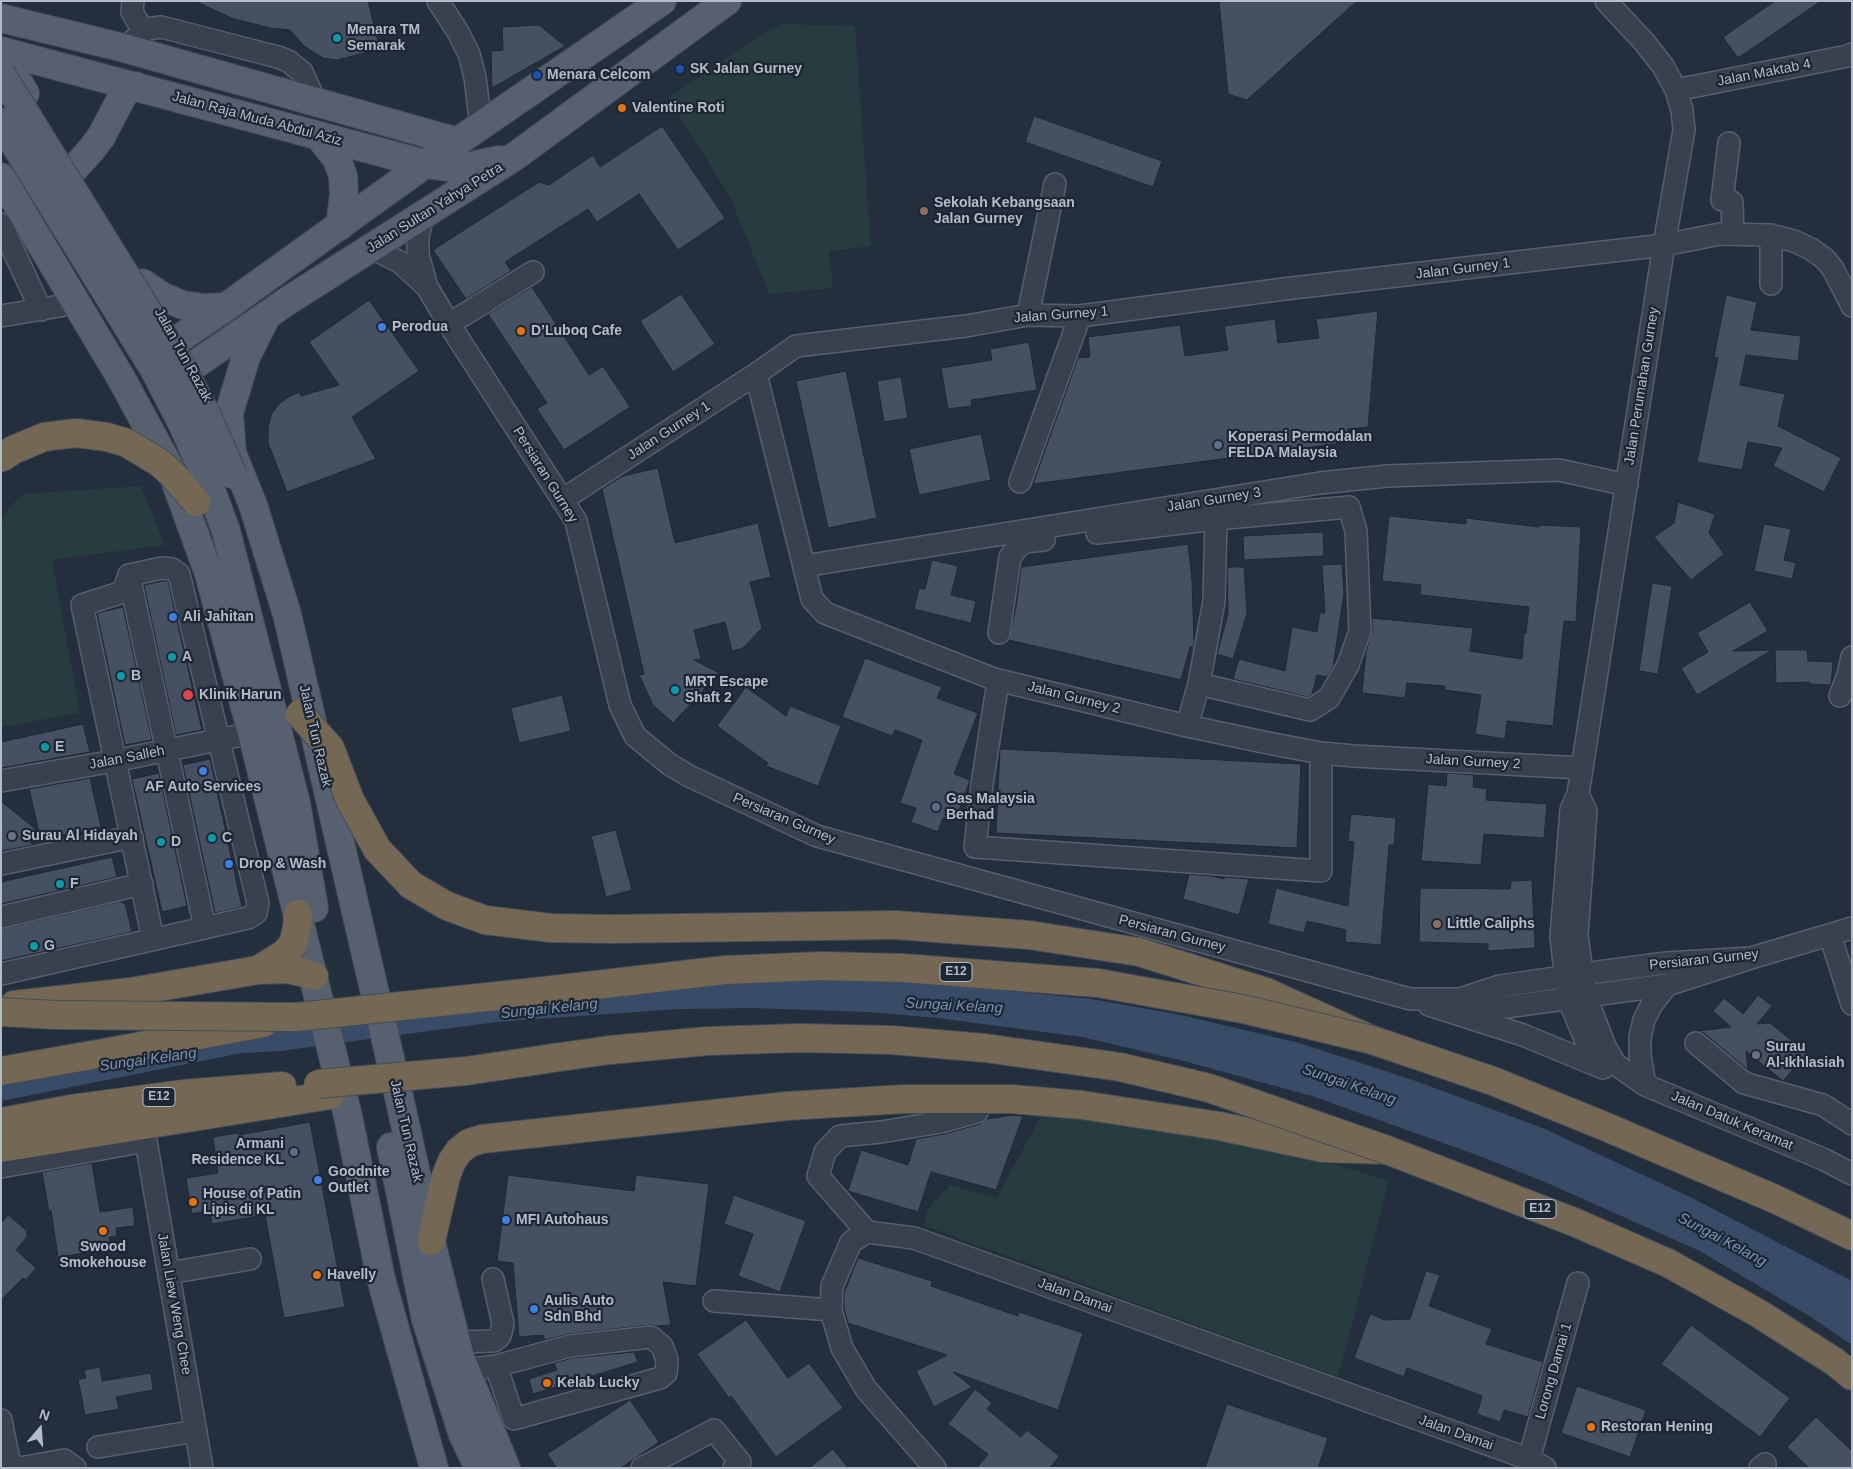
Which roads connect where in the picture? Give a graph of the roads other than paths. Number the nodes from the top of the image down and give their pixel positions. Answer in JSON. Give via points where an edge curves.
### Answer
{"nodes":[{"id":1,"x":12,"y":1,"type":"edge"},
{"id":2,"x":133,"y":1,"type":"edge"},
{"id":3,"x":438,"y":1,"type":"edge"},
{"id":4,"x":662,"y":1,"type":"edge"},
{"id":5,"x":727,"y":1,"type":"edge"},
{"id":6,"x":1606,"y":1,"type":"edge"},
{"id":7,"x":1,"y":18,"type":"edge"},
{"id":8,"x":66,"y":34,"type":"junction"},
{"id":9,"x":134,"y":40,"type":"junction"},
{"id":10,"x":1,"y":52,"type":"edge"},
{"id":11,"x":1850,"y":56,"type":"edge"},
{"id":12,"x":1,"y":74,"type":"edge"},
{"id":13,"x":136,"y":86,"type":"junction"},
{"id":14,"x":1676,"y":90,"type":"junction"},
{"id":15,"x":1,"y":122,"type":"edge"},
{"id":16,"x":481,"y":127,"type":"junction"},
{"id":17,"x":319,"y":136,"type":"junction"},
{"id":18,"x":458,"y":142,"type":"junction"},
{"id":19,"x":1729,"y":143,"type":"dead end"},
{"id":20,"x":514,"y":157,"type":"junction"},
{"id":21,"x":425,"y":164,"type":"junction"},
{"id":22,"x":73,"y":170,"type":"junction"},
{"id":23,"x":1,"y":177,"type":"edge"},
{"id":24,"x":1054,"y":184,"type":"dead end"},
{"id":25,"x":424,"y":213,"type":"junction"},
{"id":26,"x":340,"y":226,"type":"junction"},
{"id":27,"x":1733,"y":234,"type":"junction"},
{"id":28,"x":1771,"y":235,"type":"junction"},
{"id":29,"x":4,"y":236,"type":"edge"},
{"id":30,"x":1664,"y":245,"type":"junction"},
{"id":31,"x":371,"y":248,"type":"junction"},
{"id":32,"x":532,"y":272,"type":"dead end"},
{"id":33,"x":142,"y":283,"type":"junction"},
{"id":34,"x":1771,"y":284,"type":"dead end"},
{"id":35,"x":427,"y":287,"type":"junction"},
{"id":36,"x":75,"y":300,"type":"junction"},
{"id":37,"x":1852,"y":306,"type":"edge"},
{"id":38,"x":226,"y":307,"type":"junction"},
{"id":39,"x":41,"y":310,"type":"junction"},
{"id":40,"x":267,"y":315,"type":"junction"},
{"id":41,"x":1028,"y":315,"type":"junction"},
{"id":42,"x":1,"y":316,"type":"edge"},
{"id":43,"x":1080,"y":316,"type":"junction"},
{"id":44,"x":449,"y":324,"type":"junction"},
{"id":45,"x":176,"y":340,"type":"junction"},
{"id":46,"x":191,"y":367,"type":"junction"},
{"id":47,"x":756,"y":374,"type":"junction"},
{"id":48,"x":121,"y":378,"type":"junction"},
{"id":49,"x":136,"y":405,"type":"junction"},
{"id":50,"x":232,"y":452,"type":"junction"},
{"id":51,"x":1,"y":458,"type":"edge"},
{"id":52,"x":1020,"y":482,"type":"dead end"},
{"id":53,"x":1627,"y":485,"type":"junction"},
{"id":54,"x":562,"y":500,"type":"junction"},
{"id":55,"x":1216,"y":519,"type":"junction"},
{"id":56,"x":226,"y":531,"type":"junction"},
{"id":57,"x":804,"y":566,"type":"junction"},
{"id":58,"x":129,"y":575,"type":"junction"},
{"id":59,"x":999,"y":632,"type":"dead end"},
{"id":60,"x":1852,"y":657,"type":"edge"},
{"id":61,"x":999,"y":680,"type":"junction"},
{"id":62,"x":1199,"y":684,"type":"junction"},
{"id":63,"x":1840,"y":696,"type":"dead end"},
{"id":64,"x":300,"y":714,"type":"junction"},
{"id":65,"x":1187,"y":726,"type":"junction"},
{"id":66,"x":252,"y":733,"type":"junction"},
{"id":67,"x":218,"y":740,"type":"junction"},
{"id":68,"x":168,"y":750,"type":"junction"},
{"id":69,"x":1321,"y":753,"type":"junction"},
{"id":70,"x":114,"y":761,"type":"junction"},
{"id":71,"x":1582,"y":768,"type":"junction"},
{"id":72,"x":1,"y":781,"type":"edge"},
{"id":73,"x":132,"y":837,"type":"junction"},
{"id":74,"x":1,"y":864,"type":"edge"},
{"id":75,"x":142,"y":884,"type":"junction"},
{"id":76,"x":298,"y":914,"type":"junction"},
{"id":77,"x":1,"y":917,"type":"edge"},
{"id":78,"x":205,"y":928,"type":"junction"},
{"id":79,"x":1852,"y":928,"type":"edge"},
{"id":80,"x":1830,"y":935,"type":"junction"},
{"id":81,"x":153,"y":939,"type":"junction"},
{"id":82,"x":1751,"y":958,"type":"junction"},
{"id":83,"x":258,"y":970,"type":"junction"},
{"id":84,"x":1,"y":974,"type":"edge"},
{"id":85,"x":1574,"y":975,"type":"junction"},
{"id":86,"x":314,"y":976,"type":"junction"},
{"id":87,"x":1848,"y":981,"type":"edge"},
{"id":88,"x":1667,"y":985,"type":"junction"},
{"id":89,"x":130,"y":992,"type":"junction"},
{"id":90,"x":1577,"y":996,"type":"junction"},
{"id":91,"x":1410,"y":999,"type":"junction"},
{"id":92,"x":1460,"y":999,"type":"junction"},
{"id":93,"x":1852,"y":1004,"type":"edge"},
{"id":94,"x":1,"y":1007,"type":"edge"},
{"id":95,"x":1,"y":1012,"type":"edge"},
{"id":96,"x":297,"y":1016,"type":"junction"},
{"id":97,"x":1,"y":1027,"type":"edge"},
{"id":98,"x":1372,"y":1040,"type":"junction"},
{"id":99,"x":1696,"y":1043,"type":"dead end"},
{"id":100,"x":1,"y":1070,"type":"edge"},
{"id":101,"x":466,"y":1071,"type":"junction"},
{"id":102,"x":1645,"y":1085,"type":"junction"},
{"id":103,"x":977,"y":1112,"type":"dead end"},
{"id":104,"x":1,"y":1122,"type":"edge"},
{"id":105,"x":1852,"y":1124,"type":"edge"},
{"id":106,"x":1,"y":1148,"type":"edge"},
{"id":107,"x":1386,"y":1150,"type":"junction"},
{"id":108,"x":1,"y":1168,"type":"edge"},
{"id":109,"x":1852,"y":1174,"type":"edge"},
{"id":110,"x":868,"y":1232,"type":"junction"},
{"id":111,"x":1852,"y":1236,"type":"edge"},
{"id":112,"x":431,"y":1240,"type":"junction"},
{"id":113,"x":250,"y":1259,"type":"dead end"},
{"id":114,"x":168,"y":1273,"type":"junction"},
{"id":115,"x":493,"y":1280,"type":"dead end"},
{"id":116,"x":1578,"y":1283,"type":"dead end"},
{"id":117,"x":714,"y":1301,"type":"dead end"},
{"id":118,"x":830,"y":1310,"type":"junction"},
{"id":119,"x":456,"y":1342,"type":"junction"},
{"id":120,"x":496,"y":1366,"type":"junction"},
{"id":121,"x":465,"y":1370,"type":"junction"},
{"id":122,"x":1852,"y":1376,"type":"edge"},
{"id":123,"x":1,"y":1420,"type":"edge"},
{"id":124,"x":502,"y":1424,"type":"junction"},
{"id":125,"x":196,"y":1432,"type":"junction"},
{"id":126,"x":98,"y":1447,"type":"dead end"},
{"id":127,"x":1537,"y":1463,"type":"edge"},
{"id":128,"x":206,"y":1464,"type":"edge"},
{"id":129,"x":20,"y":1468,"type":"edge"},
{"id":130,"x":75,"y":1468,"type":"edge"},
{"id":131,"x":434,"y":1468,"type":"edge"},
{"id":132,"x":449,"y":1468,"type":"edge"},
{"id":133,"x":479,"y":1468,"type":"edge"},
{"id":134,"x":506,"y":1468,"type":"edge"},
{"id":135,"x":642,"y":1468,"type":"edge"},
{"id":136,"x":734,"y":1468,"type":"edge"},
{"id":137,"x":935,"y":1468,"type":"edge"}],
"edges":[{"from":1,"to":8,"type":"main road"},
{"from":2,"to":9,"type":"street"},
{"from":3,"to":16,"type":"street","via":[[469,54]]},
{"from":4,"to":16,"type":"main road"},
{"from":5,"to":20,"type":"main road","name":"Jalan Sultan Yahya Petra"},
{"from":6,"to":14,"type":"street","name":"Jalan Perumahan Gurney","via":[[1645,43]]},
{"from":7,"to":8,"type":"main road"},
{"from":8,"to":9,"type":"main road"},
{"from":9,"to":18,"type":"main road","via":[[315,101]]},
{"from":10,"to":13,"type":"main road","name":"Jalan Raja Muda Abdul Aziz"},
{"from":10,"to":22,"type":"main road","name":"Jalan Tun Razak"},
{"from":11,"to":14,"type":"street","name":"Jalan Maktab 4"},
{"from":12,"to":64,"type":"main road","name":"Jalan Tun Razak","bridge":true,"via":[[179,362],[208,418],[234,475]]},
{"from":13,"to":17,"type":"main road","name":"Jalan Raja Muda Abdul Aziz"},
{"from":13,"to":22,"type":"main road","via":[[123,95],[100,137]]},
{"from":14,"to":30,"type":"street","name":"Jalan Perumahan Gurney","via":[[1684,130]]},
{"from":15,"to":56,"type":"main road","bridge":true,"via":[[154,369],[207,479]]},
{"from":16,"to":18,"type":"main road"},
{"from":17,"to":21,"type":"main road","name":"Jalan Raja Muda Abdul Aziz"},
{"from":17,"to":26,"type":"main road","via":[[337,159],[343,176]]},
{"from":18,"to":21,"type":"main road"},
{"from":19,"to":27,"type":"street","via":[[1722,200],[1732,202]]},
{"from":20,"to":21,"type":"main road","name":"Jalan Raja Muda Abdul Aziz","via":[[471,166]]},
{"from":20,"to":25,"type":"main road","name":"Jalan Sultan Yahya Petra"},
{"from":21,"to":26,"type":"main road"},
{"from":22,"to":33,"type":"main road","name":"Jalan Tun Razak"},
{"from":23,"to":36,"type":"main road"},
{"from":24,"to":41,"type":"street"},
{"from":25,"to":31,"type":"main road","name":"Jalan Sultan Yahya Petra"},
{"from":25,"to":35,"type":"street","name":"Persiaran Gurney","via":[[418,236],[418,255]]},
{"from":26,"to":38,"type":"main road"},
{"from":27,"to":28,"type":"street","name":"Jalan Gurney 1"},
{"from":27,"to":30,"type":"street","name":"Jalan Gurney 1"},
{"from":28,"to":34,"type":"street"},
{"from":28,"to":37,"type":"street","name":"Jalan Gurney 1","via":[[1794,241],[1825,259]]},
{"from":29,"to":39,"type":"street"},
{"from":30,"to":43,"type":"street","name":"Jalan Gurney 1"},
{"from":30,"to":53,"type":"street","name":"Jalan Perumahan Gurney"},
{"from":31,"to":35,"type":"street","name":"Persiaran Gurney","via":[[400,262]]},
{"from":31,"to":40,"type":"main road","name":"Jalan Sultan Yahya Petra"},
{"from":32,"to":44,"type":"street"},
{"from":33,"to":38,"type":"main road","via":[[163,297],[184,305]]},
{"from":33,"to":45,"type":"main road","name":"Jalan Tun Razak"},
{"from":35,"to":44,"type":"street","name":"Persiaran Gurney"},
{"from":36,"to":39,"type":"street"},
{"from":36,"to":48,"type":"main road"},
{"from":38,"to":45,"type":"main road"},
{"from":39,"to":42,"type":"street"},
{"from":40,"to":46,"type":"main road","name":"Jalan Sultan Yahya Petra"},
{"from":40,"to":50,"type":"main road","via":[[246,357],[234,392],[229,414]]},
{"from":41,"to":43,"type":"street","name":"Jalan Gurney 1"},
{"from":41,"to":47,"type":"street","name":"Jalan Gurney 1","via":[[966,326],[796,346]]},
{"from":43,"to":52,"type":"street"},
{"from":44,"to":54,"type":"street","name":"Persiaran Gurney"},
{"from":45,"to":46,"type":"main road","name":"Jalan Tun Razak"},
{"from":45,"to":48,"type":"main road"},
{"from":46,"to":49,"type":"main road","name":"Jalan Sultan Yahya Petra"},
{"from":46,"to":50,"type":"main road","name":"Jalan Tun Razak"},
{"from":47,"to":54,"type":"street","name":"Jalan Gurney 1"},
{"from":47,"to":57,"type":"street","name":"Jalan Gurney 2"},
{"from":48,"to":49,"type":"main road"},
{"from":49,"to":66,"type":"main road","via":[[172,472],[194,529]]},
{"from":50,"to":112,"type":"main road","name":"Jalan Tun Razak","bridge":true,"via":[[253,504],[287,614]]},
{"from":51,"to":56,"type":"highway","bridge":true,"via":[[44,436],[76,433],[127,443],[160,463]]},
{"from":53,"to":57,"type":"street","name":"Jalan Gurney 3","via":[[1559,470],[1387,476],[1320,483]]},
{"from":53,"to":71,"type":"street","name":"Jalan Perumahan Gurney"},
{"from":54,"to":91,"type":"street","name":"Persiaran Gurney","via":[[576,521],[620,705],[635,736],[689,776],[818,836]]},
{"from":55,"to":59,"type":"street","via":[[1024,542],[1010,557]]},
{"from":55,"to":62,"type":"street","via":[[1214,601]]},
{"from":55,"to":62,"type":"street","via":[[1349,507],[1356,531],[1360,631],[1348,666],[1329,698],[1310,710]]},
{"from":56,"to":132,"type":"main road","bridge":true,"via":[[296,803],[311,893],[402,1325],[426,1414]]},
{"from":57,"to":61,"type":"street","name":"Jalan Gurney 2","via":[[812,599],[825,614]]},
{"from":58,"to":67,"type":"street","via":[[162,568],[179,574]]},
{"from":58,"to":68,"type":"street"},
{"from":58,"to":70,"type":"street","via":[[123,592],[82,605]]},
{"from":60,"to":63,"type":"street"},
{"from":61,"to":65,"type":"street","name":"Jalan Gurney 2"},
{"from":61,"to":69,"type":"street","via":[[975,847],[1321,871]]},
{"from":62,"to":65,"type":"street"},
{"from":64,"to":98,"type":"highway","bridge":true,"via":[[330,748],[350,800],[377,850],[411,885],[447,906],[485,920],[552,928],[610,929],[895,924],[1029,935],[1139,952],[1266,992]]},
{"from":64,"to":133,"type":"main road","name":"Jalan Tun Razak","bridge":true,"via":[[343,888],[426,1320],[463,1436]]},
{"from":65,"to":69,"type":"street","name":"Jalan Gurney 2"},
{"from":66,"to":67,"type":"street","name":"Jalan Salleh"},
{"from":66,"to":76,"type":"main road"},
{"from":67,"to":68,"type":"street","name":"Jalan Salleh"},
{"from":67,"to":78,"type":"street","via":[[258,903],[256,913],[248,918]]},
{"from":68,"to":70,"type":"street","name":"Jalan Salleh"},
{"from":68,"to":78,"type":"street"},
{"from":69,"to":71,"type":"street","name":"Jalan Gurney 2"},
{"from":70,"to":72,"type":"street","name":"Jalan Salleh"},
{"from":70,"to":73,"type":"street"},
{"from":71,"to":85,"type":"street","name":"Jalan Perumahan Gurney","via":[[1578,794],[1571,810],[1561,937]]},
{"from":73,"to":74,"type":"street"},
{"from":73,"to":75,"type":"street"},
{"from":75,"to":77,"type":"street"},
{"from":75,"to":81,"type":"street"},
{"from":76,"to":83,"type":"highway","via":[[293,944],[284,954]]},
{"from":76,"to":86,"type":"main road"},
{"from":78,"to":81,"type":"street"},
{"from":79,"to":80,"type":"street","name":"Persiaran Gurney"},
{"from":80,"to":82,"type":"street","name":"Persiaran Gurney"},
{"from":80,"to":87,"type":"street"},
{"from":81,"to":84,"type":"street"},
{"from":82,"to":85,"type":"street","name":"Persiaran Gurney","via":[[1666,963]]},
{"from":82,"to":88,"type":"street","name":"Persiaran Gurney"},
{"from":83,"to":86,"type":"highway","via":[[288,969]]},
{"from":83,"to":89,"type":"highway"},
{"from":85,"to":90,"type":"street","name":"Jalan Perumahan Gurney"},
{"from":85,"to":92,"type":"street","name":"Persiaran Gurney","via":[[1500,986]]},
{"from":86,"to":131,"type":"main road","bridge":true,"via":[[345,1102],[381,1279]]},
{"from":87,"to":93,"type":"street"},
{"from":88,"to":90,"type":"street","name":"Persiaran Gurney"},
{"from":88,"to":102,"type":"street","via":[[1652,1004],[1640,1038]]},
{"from":89,"to":94,"type":"highway"},
{"from":89,"to":97,"type":"highway","bridge":true},
{"from":90,"to":92,"type":"street","name":"Persiaran Gurney","via":[[1506,1007]]},
{"from":90,"to":102,"type":"street","name":"Jalan Datuk Keramat","via":[[1590,1051]]},
{"from":91,"to":92,"type":"street","name":"Persiaran Gurney"},
{"from":91,"to":102,"type":"street","via":[[1523,1035]]},
{"from":95,"to":96,"type":"highway","bridge":true},
{"from":96,"to":98,"type":"highway","number":"E12","bridge":true,"via":[[725,970],[903,968],[1098,983],[1243,1009]]},
{"from":96,"to":100,"type":"highway","number":"E12","bridge":true},
{"from":98,"to":111,"type":"highway","number":"E12","via":[[1493,1080],[1775,1199]]},
{"from":99,"to":105,"type":"street","via":[[1744,1083],[1823,1105]]},
{"from":101,"to":104,"type":"highway","number":"E12","bridge":true,"via":[[183,1094]]},
{"from":101,"to":106,"type":"highway","bridge":true},
{"from":101,"to":107,"type":"highway","number":"E12","bridge":true,"via":[[610,1050],[708,1041],[800,1038],[966,1046],[1120,1067],[1209,1088]]},
{"from":102,"to":109,"type":"street","name":"Jalan Datuk Keramat"},
{"from":103,"to":110,"type":"street","via":[[941,1122],[840,1136],[825,1152],[818,1176]]},
{"from":107,"to":112,"type":"highway","via":[[1323,1148],[1138,1112],[1011,1099],[905,1099],[787,1106],[495,1137],[469,1143],[459,1151],[446,1176]]},
{"from":107,"to":122,"type":"highway","number":"E12","via":[[1574,1222],[1668,1263],[1758,1313]]},
{"from":108,"to":114,"type":"street","name":"Jalan Liew Weng Chee","via":[[146,1141]]},
{"from":110,"to":118,"type":"street","via":[[851,1242],[832,1286]]},
{"from":110,"to":127,"type":"street","name":"Jalan Damai","via":[[914,1238]]},
{"from":112,"to":119,"type":"main road","name":"Jalan Tun Razak"},
{"from":113,"to":114,"type":"street"},
{"from":114,"to":125,"type":"street","name":"Jalan Liew Weng Chee"},
{"from":115,"to":119,"type":"street","via":[[503,1324],[500,1336],[494,1341]]},
{"from":116,"to":127,"type":"street","name":"Lorong Damai 1"},
{"from":117,"to":118,"type":"street"},
{"from":118,"to":137,"type":"street","via":[[842,1348],[866,1389]]},
{"from":119,"to":121,"type":"main road","name":"Jalan Tun Razak"},
{"from":120,"to":121,"type":"street"},
{"from":120,"to":124,"type":"street"},
{"from":120,"to":124,"type":"street","via":[[570,1346],[651,1337],[662,1346],[667,1360],[666,1373],[660,1378]]},
{"from":121,"to":124,"type":"main road","name":"Jalan Tun Razak"},
{"from":123,"to":129,"type":"street","via":[[9,1460]]},
{"from":124,"to":134,"type":"main road","name":"Jalan Tun Razak"},
{"from":125,"to":126,"type":"street"},
{"from":125,"to":128,"type":"street","name":"Jalan Liew Weng Chee"},
{"from":129,"to":130,"type":"street","via":[[64,1460]]},
{"from":135,"to":136,"type":"street","via":[[714,1430],[740,1462]]}]}
